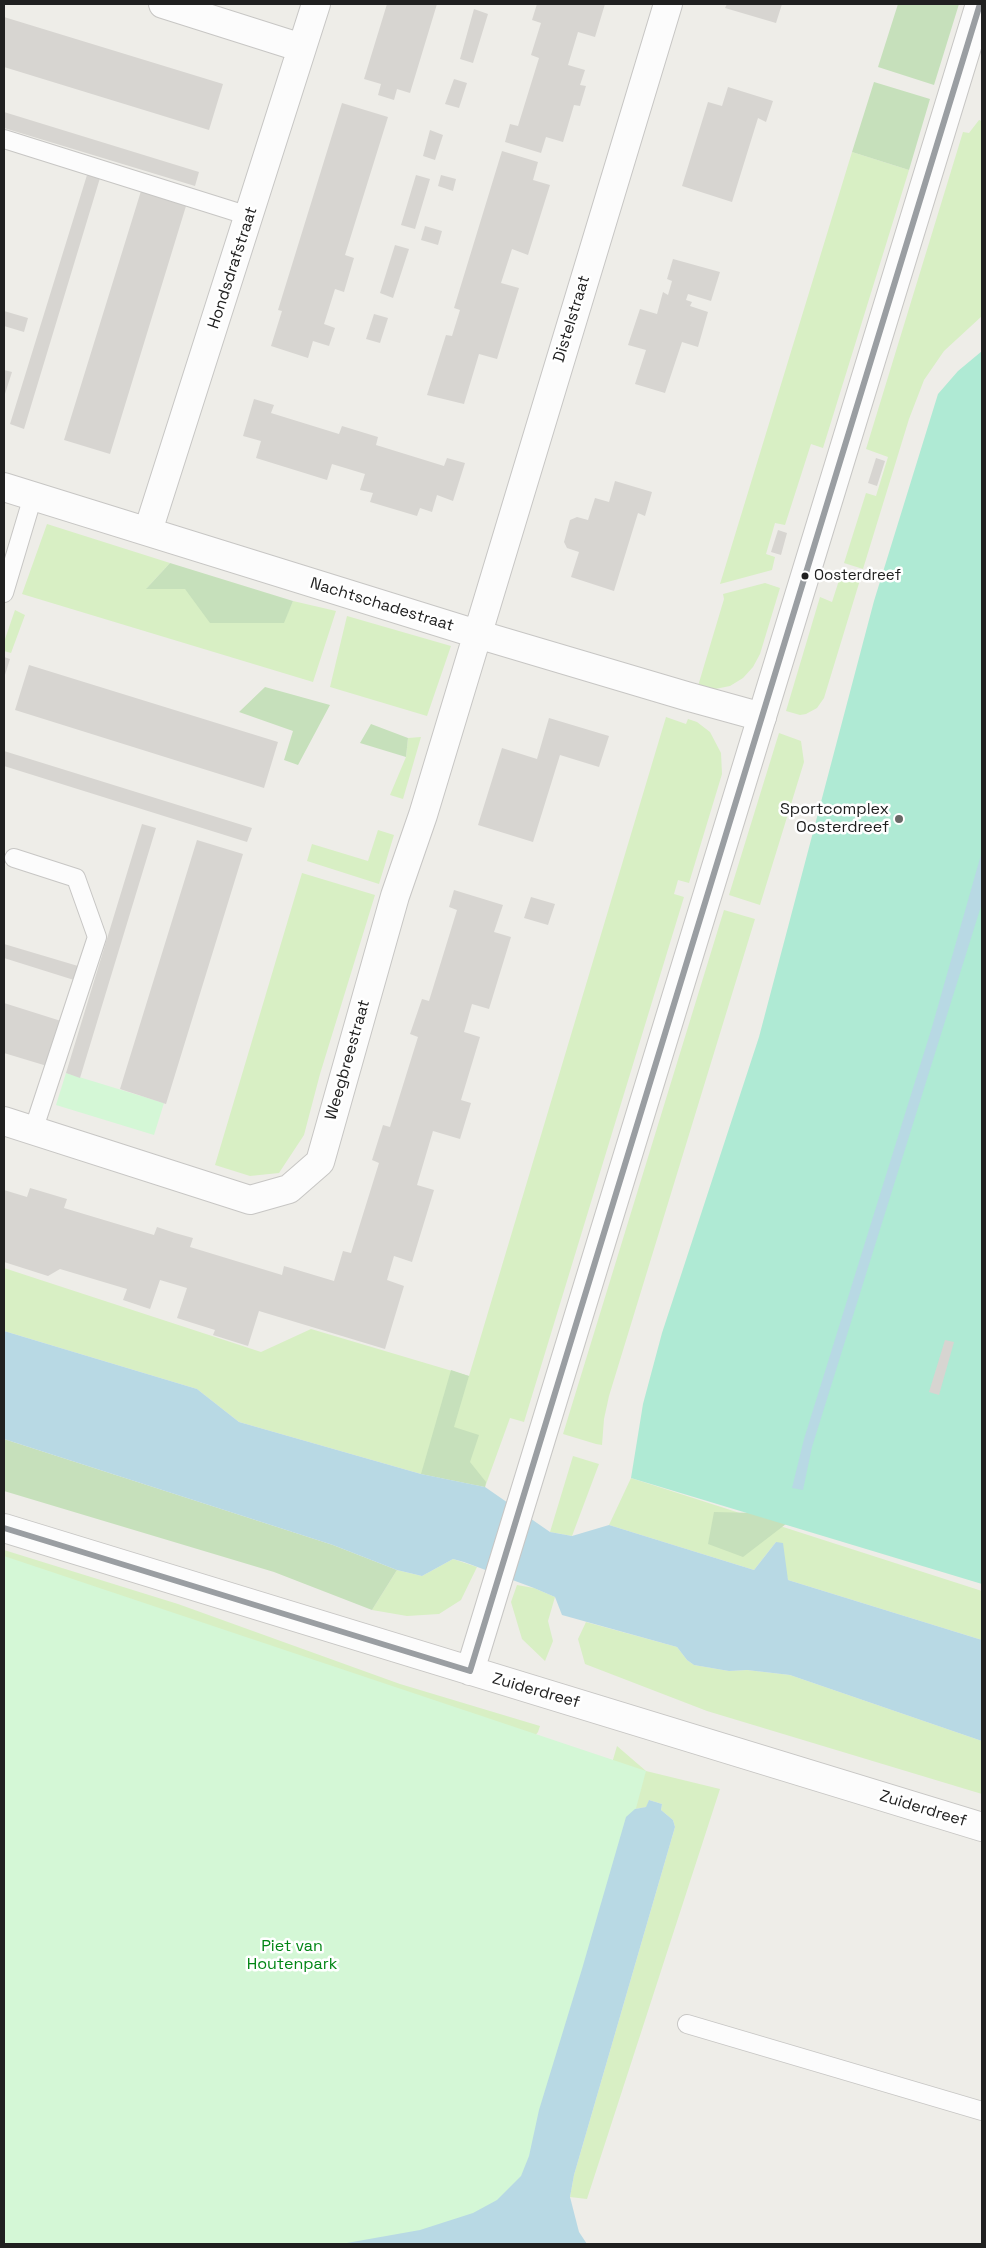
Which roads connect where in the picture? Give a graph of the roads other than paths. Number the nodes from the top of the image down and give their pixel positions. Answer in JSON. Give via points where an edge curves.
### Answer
{"nodes":[{"id":1,"x":163,"y":4,"type":"edge"},
{"id":2,"x":316,"y":4,"type":"edge"},
{"id":3,"x":668,"y":4,"type":"edge"},
{"id":4,"x":980,"y":4,"type":"edge"},
{"id":5,"x":302,"y":48,"type":"junction"},
{"id":6,"x":4,"y":139,"type":"edge"},
{"id":7,"x":249,"y":216,"type":"junction"},
{"id":8,"x":4,"y":487,"type":"edge"},
{"id":9,"x":33,"y":496,"type":"junction"},
{"id":10,"x":148,"y":531,"type":"junction"},
{"id":11,"x":4,"y":592,"type":"edge"},
{"id":12,"x":477,"y":634,"type":"junction"},
{"id":13,"x":762,"y":717,"type":"junction"},
{"id":14,"x":14,"y":858,"type":"dead end"},
{"id":15,"x":4,"y":1121,"type":"edge"},
{"id":16,"x":34,"y":1130,"type":"junction"},
{"id":17,"x":4,"y":1528,"type":"edge"},
{"id":18,"x":470,"y":1671,"type":"junction"},
{"id":19,"x":982,"y":1827,"type":"edge"},
{"id":20,"x":688,"y":2024,"type":"dead end"},
{"id":21,"x":982,"y":2111,"type":"edge"}],
"edges":[{"from":1,"to":5,"type":"street"},
{"from":2,"to":5,"type":"street","name":"Hondsdrafstraat"},
{"from":3,"to":12,"type":"street","name":"Distelstraat"},
{"from":4,"to":13,"type":"street"},
{"from":5,"to":7,"type":"street","name":"Hondsdrafstraat"},
{"from":6,"to":7,"type":"lane"},
{"from":7,"to":10,"type":"street","name":"Hondsdrafstraat"},
{"from":8,"to":9,"type":"street","name":"Nachtschadestraat"},
{"from":9,"to":10,"type":"street","name":"Nachtschadestraat"},
{"from":9,"to":11,"type":"lane"},
{"from":10,"to":12,"type":"street","name":"Nachtschadestraat"},
{"from":12,"to":13,"type":"street","name":"Nachtschadestraat"},
{"from":12,"to":16,"type":"street","name":"Weegbreestraat","via":[[423,815],[395,896],[320,1162],[289,1189],[250,1200]]},
{"from":13,"to":18,"type":"street"},
{"from":14,"to":16,"type":"lane","via":[[76,878],[97,936]]},
{"from":15,"to":16,"type":"street","name":"Weegbreestraat"},
{"from":17,"to":18,"type":"street","name":"Zuiderdreef"},
{"from":18,"to":19,"type":"street","name":"Zuiderdreef"},
{"from":20,"to":21,"type":"lane"}]}
